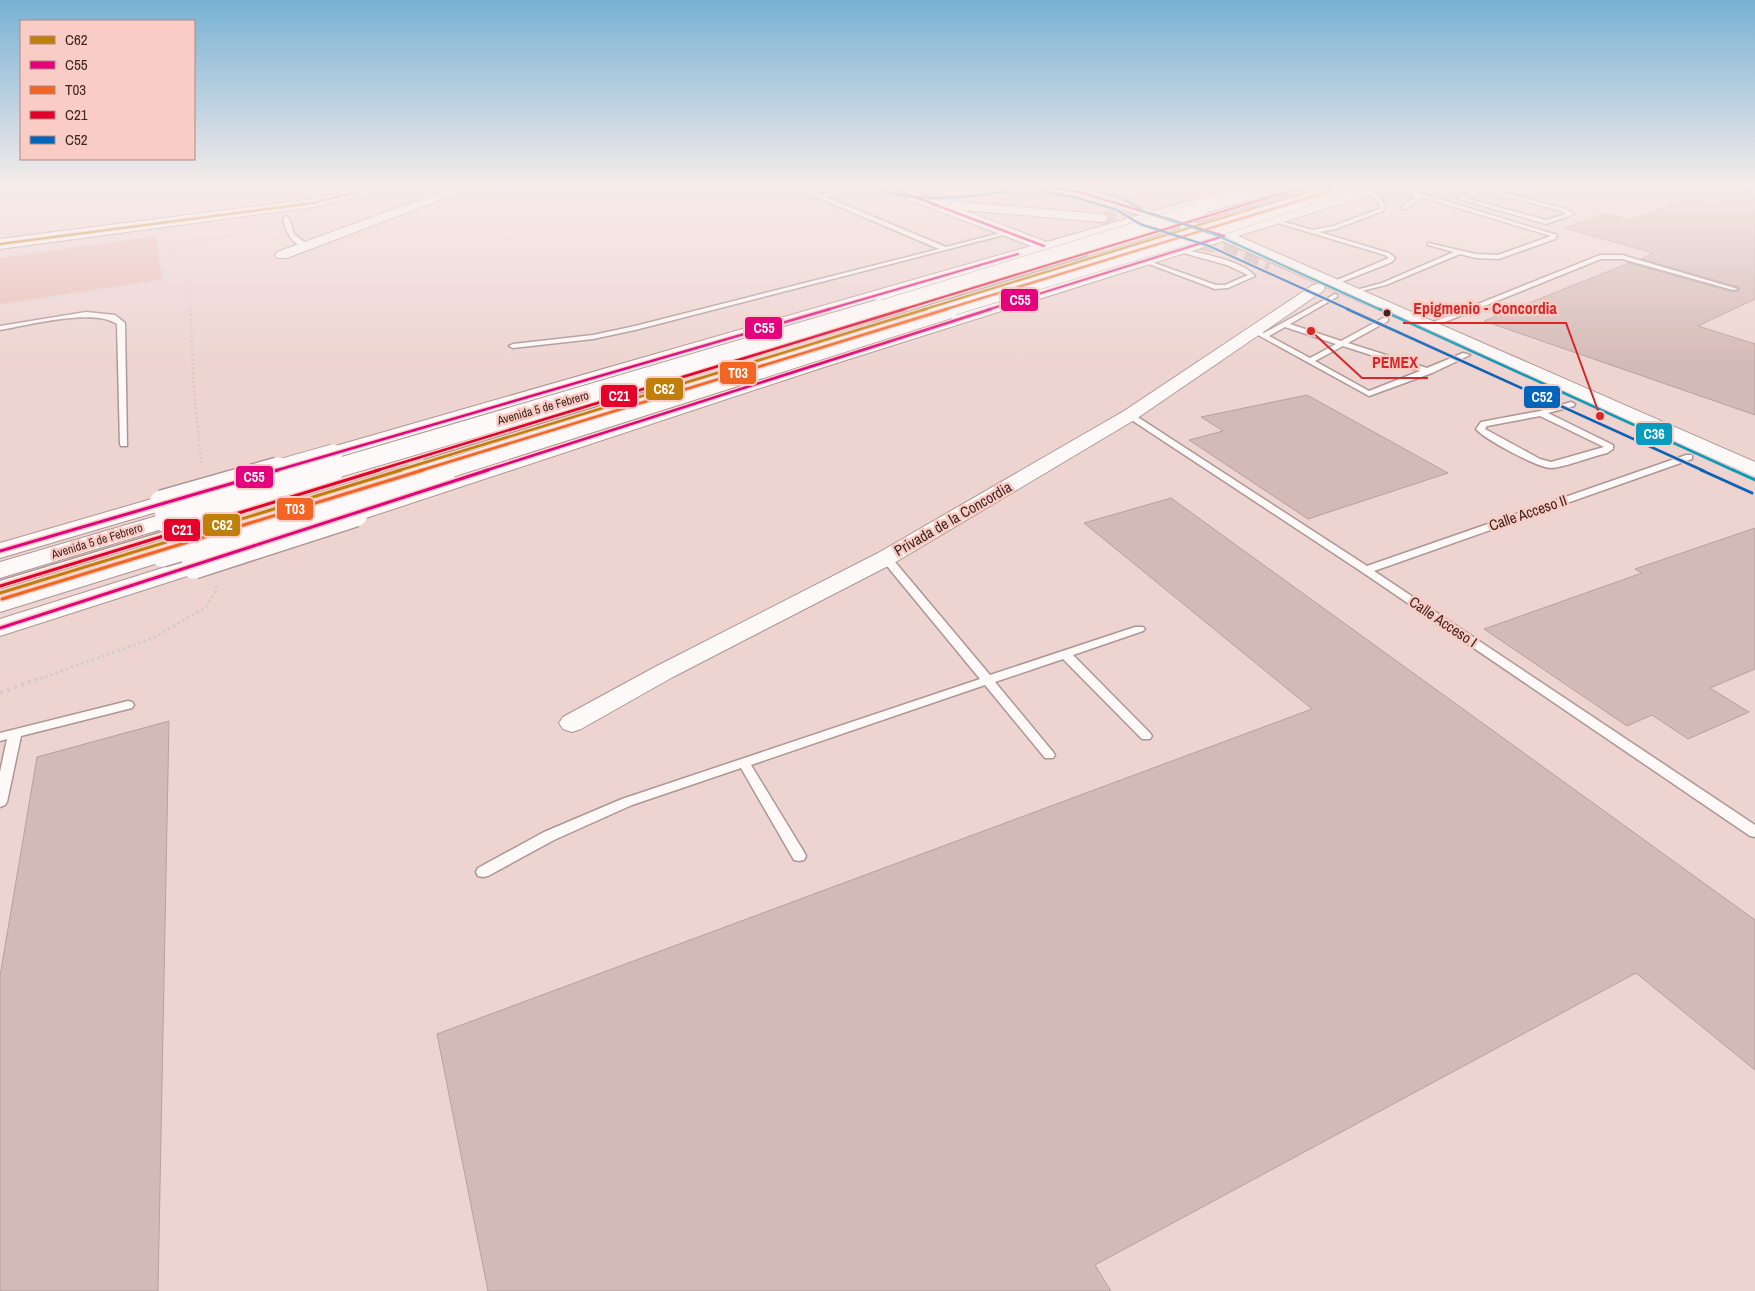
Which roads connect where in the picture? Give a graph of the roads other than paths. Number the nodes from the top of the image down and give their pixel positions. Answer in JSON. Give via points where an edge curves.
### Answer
{"nodes":[{"id":1,"x":936,"y":245,"type":"edge"},
{"id":2,"x":960,"y":245,"type":"edge"},
{"id":3,"x":1067,"y":245,"type":"edge"},
{"id":4,"x":1090,"y":245,"type":"tunnel mouth"},
{"id":5,"x":1123,"y":245,"type":"edge"},
{"id":6,"x":1161,"y":245,"type":"tunnel mouth"},
{"id":7,"x":1207,"y":245,"type":"tunnel mouth"},
{"id":8,"x":1234,"y":245,"type":"tunnel mouth"},
{"id":9,"x":1235,"y":245,"type":"tunnel mouth"},
{"id":10,"x":1270,"y":245,"type":"edge"},
{"id":11,"x":1357,"y":245,"type":"edge"},
{"id":12,"x":1435,"y":245,"type":"edge"},
{"id":13,"x":1532,"y":245,"type":"edge"},
{"id":14,"x":306,"y":246,"type":"edge"},
{"id":15,"x":1044,"y":246,"type":"edge"},
{"id":16,"x":945,"y":249,"type":"junction"},
{"id":17,"x":1178,"y":250,"type":"junction"},
{"id":18,"x":1459,"y":252,"type":"junction"},
{"id":19,"x":282,"y":254,"type":"dead end"},
{"id":20,"x":1144,"y":261,"type":"junction"},
{"id":21,"x":1276,"y":263,"type":"junction"},
{"id":22,"x":1735,"y":289,"type":"dead end"},
{"id":23,"x":1334,"y":290,"type":"junction"},
{"id":24,"x":834,"y":309,"type":"junction"},
{"id":25,"x":1385,"y":319,"type":"junction"},
{"id":26,"x":1285,"y":325,"type":"junction"},
{"id":27,"x":1427,"y":326,"type":"junction"},
{"id":28,"x":0,"y":328,"type":"edge"},
{"id":29,"x":1259,"y":333,"type":"junction"},
{"id":30,"x":1343,"y":342,"type":"junction"},
{"id":31,"x":513,"y":346,"type":"dead end"},
{"id":32,"x":1466,"y":355,"type":"junction"},
{"id":33,"x":1310,"y":361,"type":"junction"},
{"id":34,"x":1428,"y":371,"type":"junction"},
{"id":35,"x":1572,"y":404,"type":"junction"},
{"id":36,"x":1541,"y":413,"type":"junction"},
{"id":37,"x":1130,"y":415,"type":"junction"},
{"id":38,"x":124,"y":444,"type":"dead end"},
{"id":39,"x":1698,"y":453,"type":"junction"},
{"id":40,"x":1755,"y":470,"type":"edge"},
{"id":41,"x":1755,"y":487,"type":"edge"},
{"id":42,"x":163,"y":539,"type":"junction"},
{"id":43,"x":7,"y":550,"type":"edge"},
{"id":44,"x":886,"y":558,"type":"junction"},
{"id":45,"x":0,"y":570,"type":"edge"},
{"id":46,"x":1366,"y":570,"type":"junction"},
{"id":47,"x":100,"y":573,"type":"junction"},
{"id":48,"x":0,"y":584,"type":"edge"},
{"id":49,"x":0,"y":593,"type":"edge"},
{"id":50,"x":0,"y":604,"type":"edge"},
{"id":51,"x":0,"y":615,"type":"edge"},
{"id":52,"x":0,"y":628,"type":"edge"},
{"id":53,"x":1139,"y":629,"type":"dead end"},
{"id":54,"x":1065,"y":654,"type":"junction"},
{"id":55,"x":985,"y":681,"type":"junction"},
{"id":56,"x":128,"y":705,"type":"dead end"},
{"id":57,"x":572,"y":723,"type":"dead end"},
{"id":58,"x":15,"y":733,"type":"junction"},
{"id":59,"x":1146,"y":736,"type":"dead end"},
{"id":60,"x":0,"y":737,"type":"edge"},
{"id":61,"x":1049,"y":755,"type":"dead end"},
{"id":62,"x":744,"y":763,"type":"junction"},
{"id":63,"x":0,"y":802,"type":"edge"},
{"id":64,"x":1755,"y":832,"type":"edge"},
{"id":65,"x":799,"y":856,"type":"dead end"},
{"id":66,"x":483,"y":872,"type":"dead end"}],
"edges":[{"from":1,"to":16,"type":"lane"},
{"from":2,"to":16,"type":"lane"},
{"from":3,"to":24,"type":"main road"},
{"from":4,"to":42,"type":"main road","name":"Avenida 5 de Febrero","bridge":true,"via":[[781,340],[344,466]]},
{"from":5,"to":42,"type":"lane"},
{"from":6,"to":42,"type":"main road","name":"Avenida 5 de Febrero","bridge":true,"via":[[882,330],[350,500]]},
{"from":7,"to":17,"type":"main road","name":"Avenida 5 de Febrero"},
{"from":8,"to":23,"type":"main road"},
{"from":9,"to":21,"type":"main road"},
{"from":10,"to":21,"type":"main road"},
{"from":11,"to":23,"type":"lane","via":[[1392,258]]},
{"from":12,"to":18,"type":"lane"},
{"from":13,"to":18,"type":"lane","via":[[1499,257]]},
{"from":14,"to":19,"type":"street"},
{"from":15,"to":24,"type":"main road","name":"Avenida 5 de Febrero"},
{"from":16,"to":31,"type":"lane","via":[[635,328],[593,337]]},
{"from":17,"to":20,"type":"main road","name":"Avenida 5 de Febrero"},
{"from":17,"to":20,"type":"lane","via":[[1215,259],[1252,276],[1226,287],[1215,287]]},
{"from":18,"to":23,"type":"lane","via":[[1384,284]]},
{"from":20,"to":42,"type":"main road","name":"Avenida 5 de Febrero","bridge":true,"via":[[817,363],[355,514]]},
{"from":21,"to":23,"type":"main road"},
{"from":21,"to":39,"type":"main road"},
{"from":22,"to":27,"type":"lane","via":[[1622,257],[1600,257]]},
{"from":23,"to":25,"type":"main road"},
{"from":23,"to":26,"type":"lane"},
{"from":23,"to":27,"type":"main road"},
{"from":23,"to":29,"type":"street","name":"Privada de la Concordia"},
{"from":24,"to":42,"type":"main road","name":"Avenida 5 de Febrero","bridge":true,"via":[[333,454]]},
{"from":25,"to":30,"type":"lane"},
{"from":25,"to":32,"type":"main road"},
{"from":26,"to":29,"type":"lane"},
{"from":26,"to":30,"type":"lane"},
{"from":27,"to":39,"type":"main road"},
{"from":28,"to":38,"type":"lane","via":[[86,314],[112,317],[121,323]]},
{"from":29,"to":33,"type":"lane"},
{"from":29,"to":37,"type":"street","name":"Privada de la Concordia"},
{"from":30,"to":33,"type":"lane"},
{"from":30,"to":34,"type":"lane"},
{"from":32,"to":34,"type":"lane"},
{"from":32,"to":35,"type":"main road"},
{"from":33,"to":34,"type":"lane","via":[[1369,394]]},
{"from":35,"to":36,"type":"lane"},
{"from":35,"to":39,"type":"main road"},
{"from":36,"to":36,"type":"lane","via":[[1484,424],[1480,429],[1551,465],[1610,447]]},
{"from":37,"to":44,"type":"street","name":"Privada de la Concordia"},
{"from":37,"to":46,"type":"lane","name":"Calle Acceso I"},
{"from":39,"to":40,"type":"main road"},
{"from":39,"to":41,"type":"main road"},
{"from":39,"to":46,"type":"lane","name":"Calle Acceso II"},
{"from":42,"to":43,"type":"main road","name":"Avenida 5 de Febrero"},
{"from":42,"to":45,"type":"main road","name":"Avenida 5 de Febrero"},
{"from":42,"to":47,"type":"main road","name":"Avenida 5 de Febrero"},
{"from":42,"to":48,"type":"lane"},
{"from":42,"to":49,"type":"lane"},
{"from":42,"to":52,"type":"main road","name":"Avenida 5 de Febrero"},
{"from":44,"to":55,"type":"lane"},
{"from":44,"to":57,"type":"street","name":"Privada de la Concordia"},
{"from":46,"to":64,"type":"lane","name":"Calle Acceso I"},
{"from":47,"to":50,"type":"main road","name":"Avenida 5 de Febrero"},
{"from":47,"to":51,"type":"main road"},
{"from":53,"to":54,"type":"lane"},
{"from":54,"to":55,"type":"lane"},
{"from":54,"to":59,"type":"lane"},
{"from":55,"to":61,"type":"lane"},
{"from":55,"to":62,"type":"lane"},
{"from":56,"to":58,"type":"lane"},
{"from":58,"to":60,"type":"lane"},
{"from":58,"to":63,"type":"lane"},
{"from":62,"to":65,"type":"lane"},
{"from":62,"to":66,"type":"lane","via":[[627,802],[549,836]]}]}
